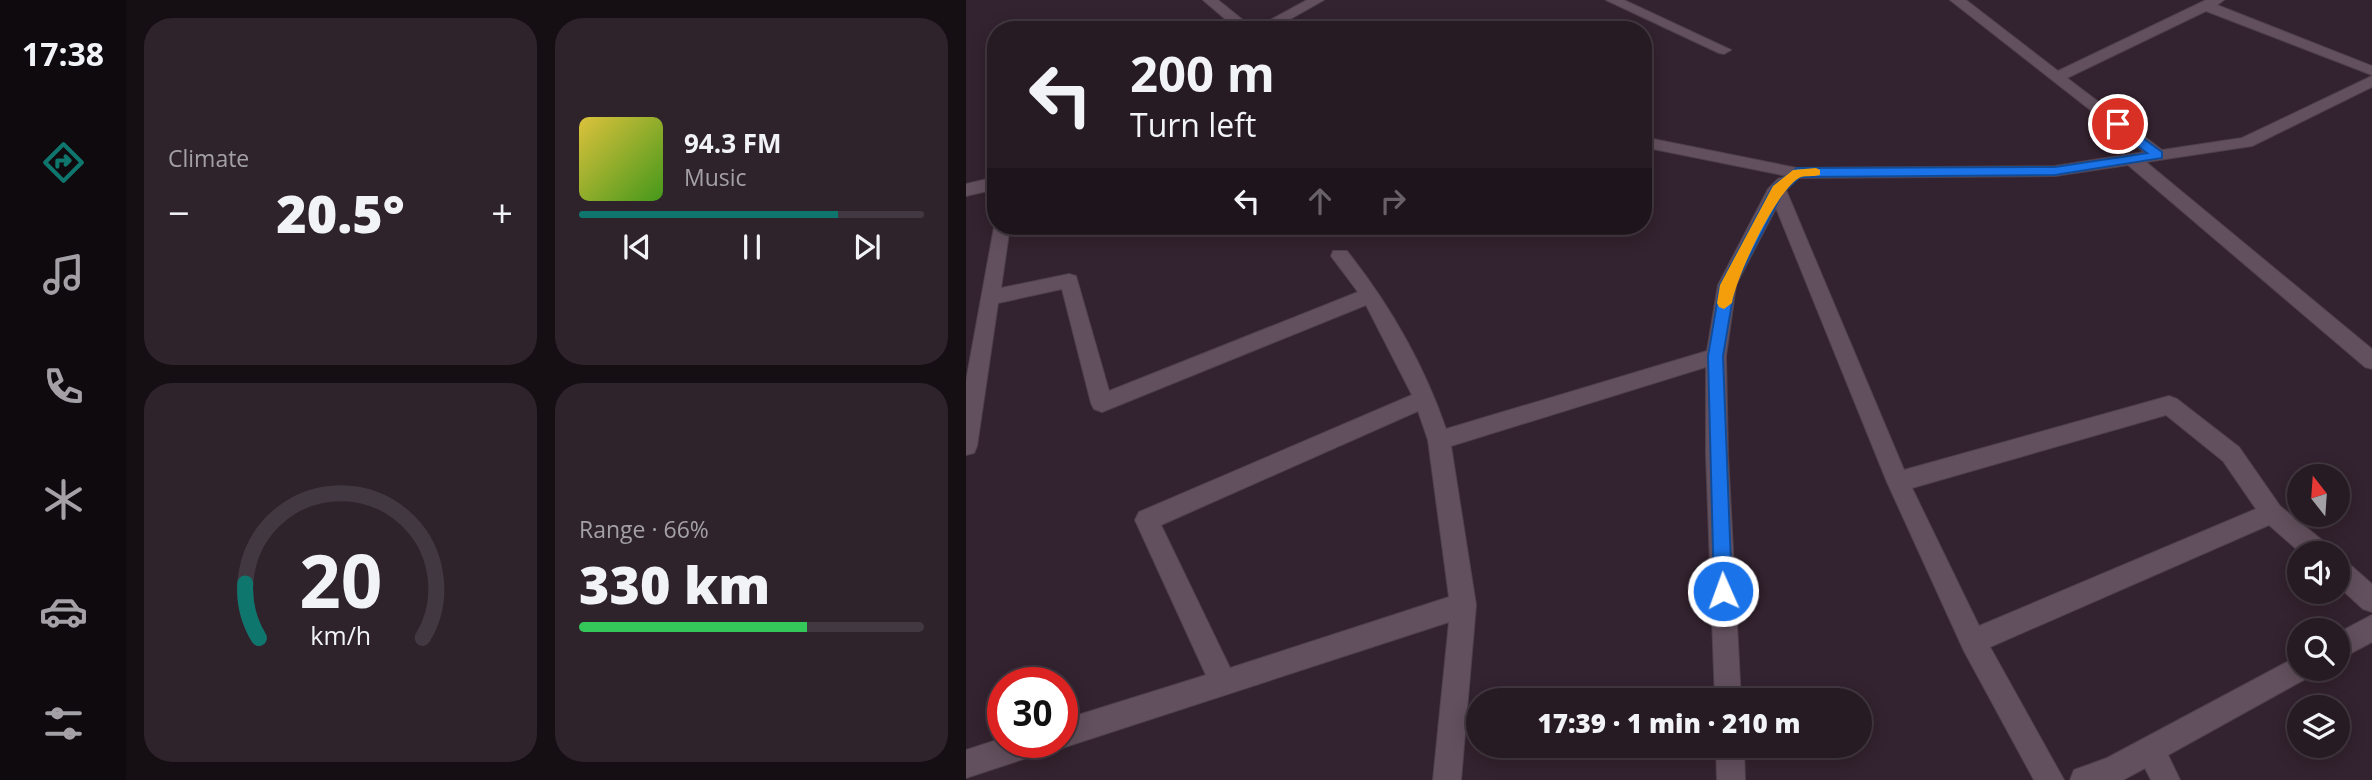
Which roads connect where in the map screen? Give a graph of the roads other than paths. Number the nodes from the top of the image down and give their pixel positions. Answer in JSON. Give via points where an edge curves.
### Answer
{"nodes":[{"id":1,"x":1210,"y":0,"type":"edge"},
{"id":2,"x":1317,"y":0,"type":"edge"},
{"id":3,"x":1613,"y":0,"type":"edge"},
{"id":4,"x":1957,"y":0,"type":"edge"},
{"id":5,"x":2212,"y":3,"type":"edge"},
{"id":6,"x":1236,"y":21,"type":"edge"},
{"id":7,"x":1277,"y":21,"type":"edge"},
{"id":8,"x":1724,"y":50,"type":"dead end"},
{"id":9,"x":2372,"y":71,"type":"edge"},
{"id":10,"x":2057,"y":77,"type":"junction"},
{"id":11,"x":2372,"y":81,"type":"edge"},
{"id":12,"x":1652,"y":144,"type":"edge"},
{"id":13,"x":2158,"y":155,"type":"junction"},
{"id":14,"x":2131,"y":159,"type":"junction"},
{"id":15,"x":1797,"y":173,"type":"junction"},
{"id":16,"x":987,"y":185,"type":"edge"},
{"id":17,"x":1777,"y":189,"type":"junction"},
{"id":18,"x":966,"y":190,"type":"edge"},
{"id":19,"x":1000,"y":235,"type":"edge"},
{"id":20,"x":1340,"y":256,"type":"dead end"},
{"id":21,"x":1371,"y":295,"type":"junction"},
{"id":22,"x":989,"y":298,"type":"junction"},
{"id":23,"x":1716,"y":356,"type":"junction"},
{"id":24,"x":2372,"y":361,"type":"edge"},
{"id":25,"x":1425,"y":399,"type":"junction"},
{"id":26,"x":1439,"y":440,"type":"junction"},
{"id":27,"x":966,"y":446,"type":"edge"},
{"id":28,"x":1898,"y":482,"type":"junction"},
{"id":29,"x":2272,"y":513,"type":"junction"},
{"id":30,"x":2305,"y":541,"type":"edge"},
{"id":31,"x":2350,"y":581,"type":"edge"},
{"id":32,"x":2372,"y":600,"type":"edge"},
{"id":33,"x":1463,"y":604,"type":"junction"},
{"id":34,"x":2372,"y":628,"type":"edge"},
{"id":35,"x":2350,"y":640,"type":"edge"},
{"id":36,"x":1973,"y":642,"type":"junction"},
{"id":37,"x":2287,"y":675,"type":"edge"},
{"id":38,"x":1223,"y":683,"type":"junction"},
{"id":39,"x":1728,"y":688,"type":"edge"},
{"id":40,"x":1078,"y":729,"type":"edge"},
{"id":41,"x":2150,"y":749,"type":"junction"},
{"id":42,"x":987,"y":757,"type":"edge"},
{"id":43,"x":1730,"y":758,"type":"edge"},
{"id":44,"x":966,"y":764,"type":"edge"},
{"id":45,"x":2115,"y":775,"type":"edge"},
{"id":46,"x":1447,"y":780,"type":"edge"},
{"id":47,"x":1731,"y":780,"type":"edge"},
{"id":48,"x":2050,"y":780,"type":"edge"},
{"id":49,"x":2084,"y":780,"type":"edge"},
{"id":50,"x":2166,"y":780,"type":"edge"}],
"edges":[{"from":1,"to":6,"type":"street"},
{"from":2,"to":7,"type":"street"},
{"from":3,"to":8,"type":"street"},
{"from":4,"to":10,"type":"street"},
{"from":5,"to":9,"type":"street"},
{"from":5,"to":10,"type":"street"},
{"from":10,"to":13,"type":"street"},
{"from":11,"to":13,"type":"street","via":[[2246,142]]},
{"from":12,"to":15,"type":"street"},
{"from":13,"to":14,"type":"street"},
{"from":14,"to":15,"type":"street","via":[[2055,171]]},
{"from":14,"to":24,"type":"street"},
{"from":15,"to":17,"type":"street"},
{"from":16,"to":18,"type":"street"},
{"from":17,"to":23,"type":"street","via":[[1727,285]]},
{"from":17,"to":28,"type":"street"},
{"from":19,"to":22,"type":"street"},
{"from":20,"to":21,"type":"street"},
{"from":21,"to":22,"type":"street","via":[[1102,404],[1069,281]]},
{"from":21,"to":25,"type":"street"},
{"from":22,"to":27,"type":"street"},
{"from":23,"to":26,"type":"street"},
{"from":23,"to":39,"type":"street"},
{"from":25,"to":26,"type":"street"},
{"from":25,"to":38,"type":"street","via":[[1147,520]]},
{"from":26,"to":33,"type":"street"},
{"from":28,"to":29,"type":"street","via":[[2169,405],[2231,454]]},
{"from":28,"to":36,"type":"street"},
{"from":29,"to":30,"type":"street"},
{"from":29,"to":36,"type":"street"},
{"from":31,"to":32,"type":"street"},
{"from":33,"to":38,"type":"street"},
{"from":33,"to":46,"type":"street"},
{"from":34,"to":35,"type":"street"},
{"from":36,"to":48,"type":"street"},
{"from":37,"to":41,"type":"street"},
{"from":38,"to":40,"type":"street"},
{"from":41,"to":45,"type":"street"},
{"from":41,"to":50,"type":"street"},
{"from":42,"to":44,"type":"street"},
{"from":43,"to":47,"type":"street"},
{"from":45,"to":49,"type":"street"}]}
